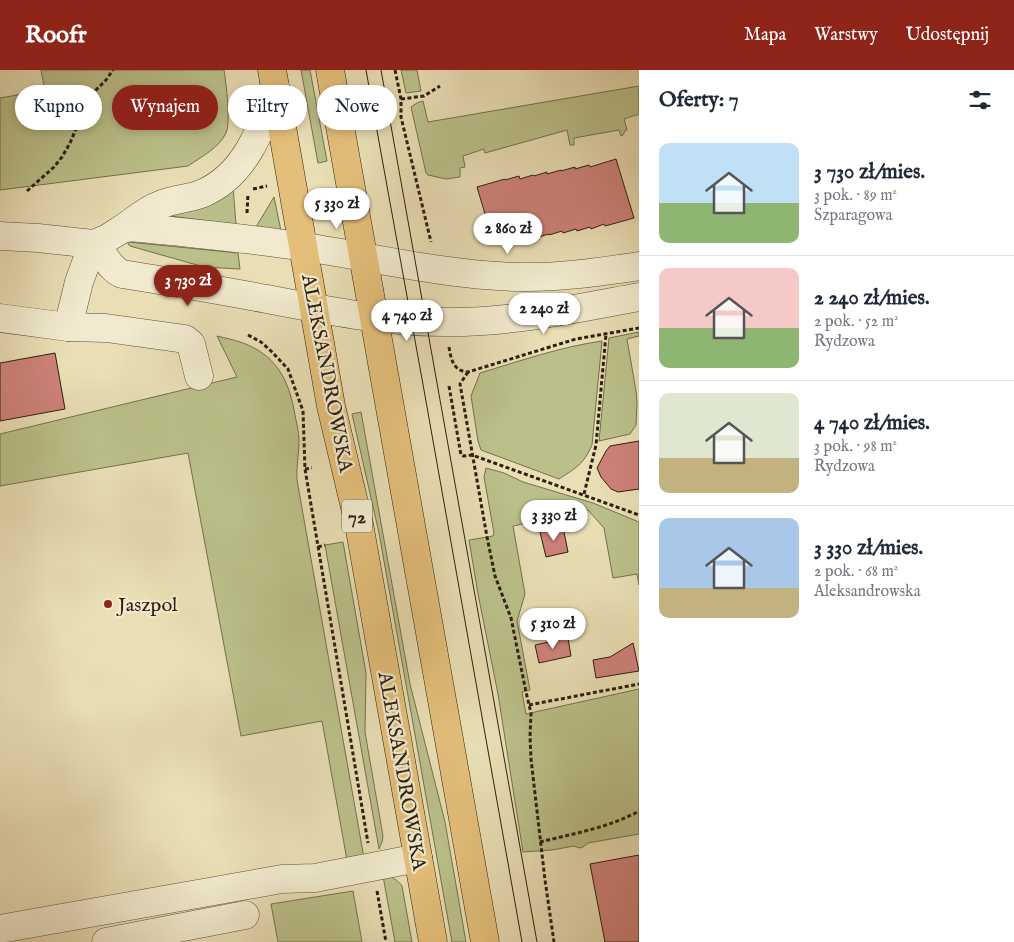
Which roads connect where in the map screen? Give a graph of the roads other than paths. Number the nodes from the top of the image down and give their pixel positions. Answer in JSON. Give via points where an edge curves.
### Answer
{"nodes":[{"id":1,"x":330,"y":70,"type":"edge"},
{"id":2,"x":273,"y":79,"type":"edge"},
{"id":3,"x":122,"y":230,"type":"junction"},
{"id":4,"x":0,"y":236,"type":"edge"},
{"id":5,"x":93,"y":244,"type":"junction"},
{"id":6,"x":303,"y":246,"type":"junction"},
{"id":7,"x":363,"y":256,"type":"junction"},
{"id":8,"x":639,"y":266,"type":"edge"},
{"id":9,"x":639,"y":297,"type":"edge"},
{"id":10,"x":314,"y":308,"type":"junction"},
{"id":11,"x":373,"y":317,"type":"junction"},
{"id":12,"x":0,"y":318,"type":"edge"},
{"id":13,"x":68,"y":326,"type":"junction"},
{"id":14,"x":199,"y":376,"type":"dead end"},
{"id":15,"x":418,"y":858,"type":"junction"},
{"id":16,"x":245,"y":915,"type":"dead end"},
{"id":17,"x":0,"y":929,"type":"edge"},
{"id":18,"x":106,"y":942,"type":"edge"},
{"id":19,"x":433,"y":942,"type":"edge"},
{"id":20,"x":485,"y":942,"type":"edge"}],
"edges":[{"from":1,"to":7,"type":"main road"},
{"from":2,"to":3,"type":"street","via":[[259,133],[234,170],[201,194],[152,208]]},
{"from":2,"to":6,"type":"main road","name":"ALEKSANDROWSKA","number":"72"},
{"from":3,"to":5,"type":"street"},
{"from":3,"to":6,"type":"street","via":[[132,227]]},
{"from":4,"to":5,"type":"street"},
{"from":5,"to":10,"type":"street","via":[[122,274]]},
{"from":5,"to":13,"type":"street"},
{"from":6,"to":7,"type":"street"},
{"from":6,"to":10,"type":"main road","name":"ALEKSANDROWSKA","number":"72"},
{"from":7,"to":8,"type":"street","via":[[454,272],[518,277],[580,275]]},
{"from":7,"to":11,"type":"main road"},
{"from":9,"to":11,"type":"street","via":[[489,321],[435,322]]},
{"from":10,"to":11,"type":"street"},
{"from":10,"to":15,"type":"main road","name":"ALEKSANDROWSKA","number":"72","via":[[359,524]]},
{"from":11,"to":20,"type":"main road"},
{"from":12,"to":13,"type":"street"},
{"from":13,"to":14,"type":"street","via":[[185,339],[191,344]]},
{"from":15,"to":17,"type":"street"},
{"from":15,"to":19,"type":"main road","name":"ALEKSANDROWSKA","number":"72"},
{"from":16,"to":18,"type":"street"}]}
